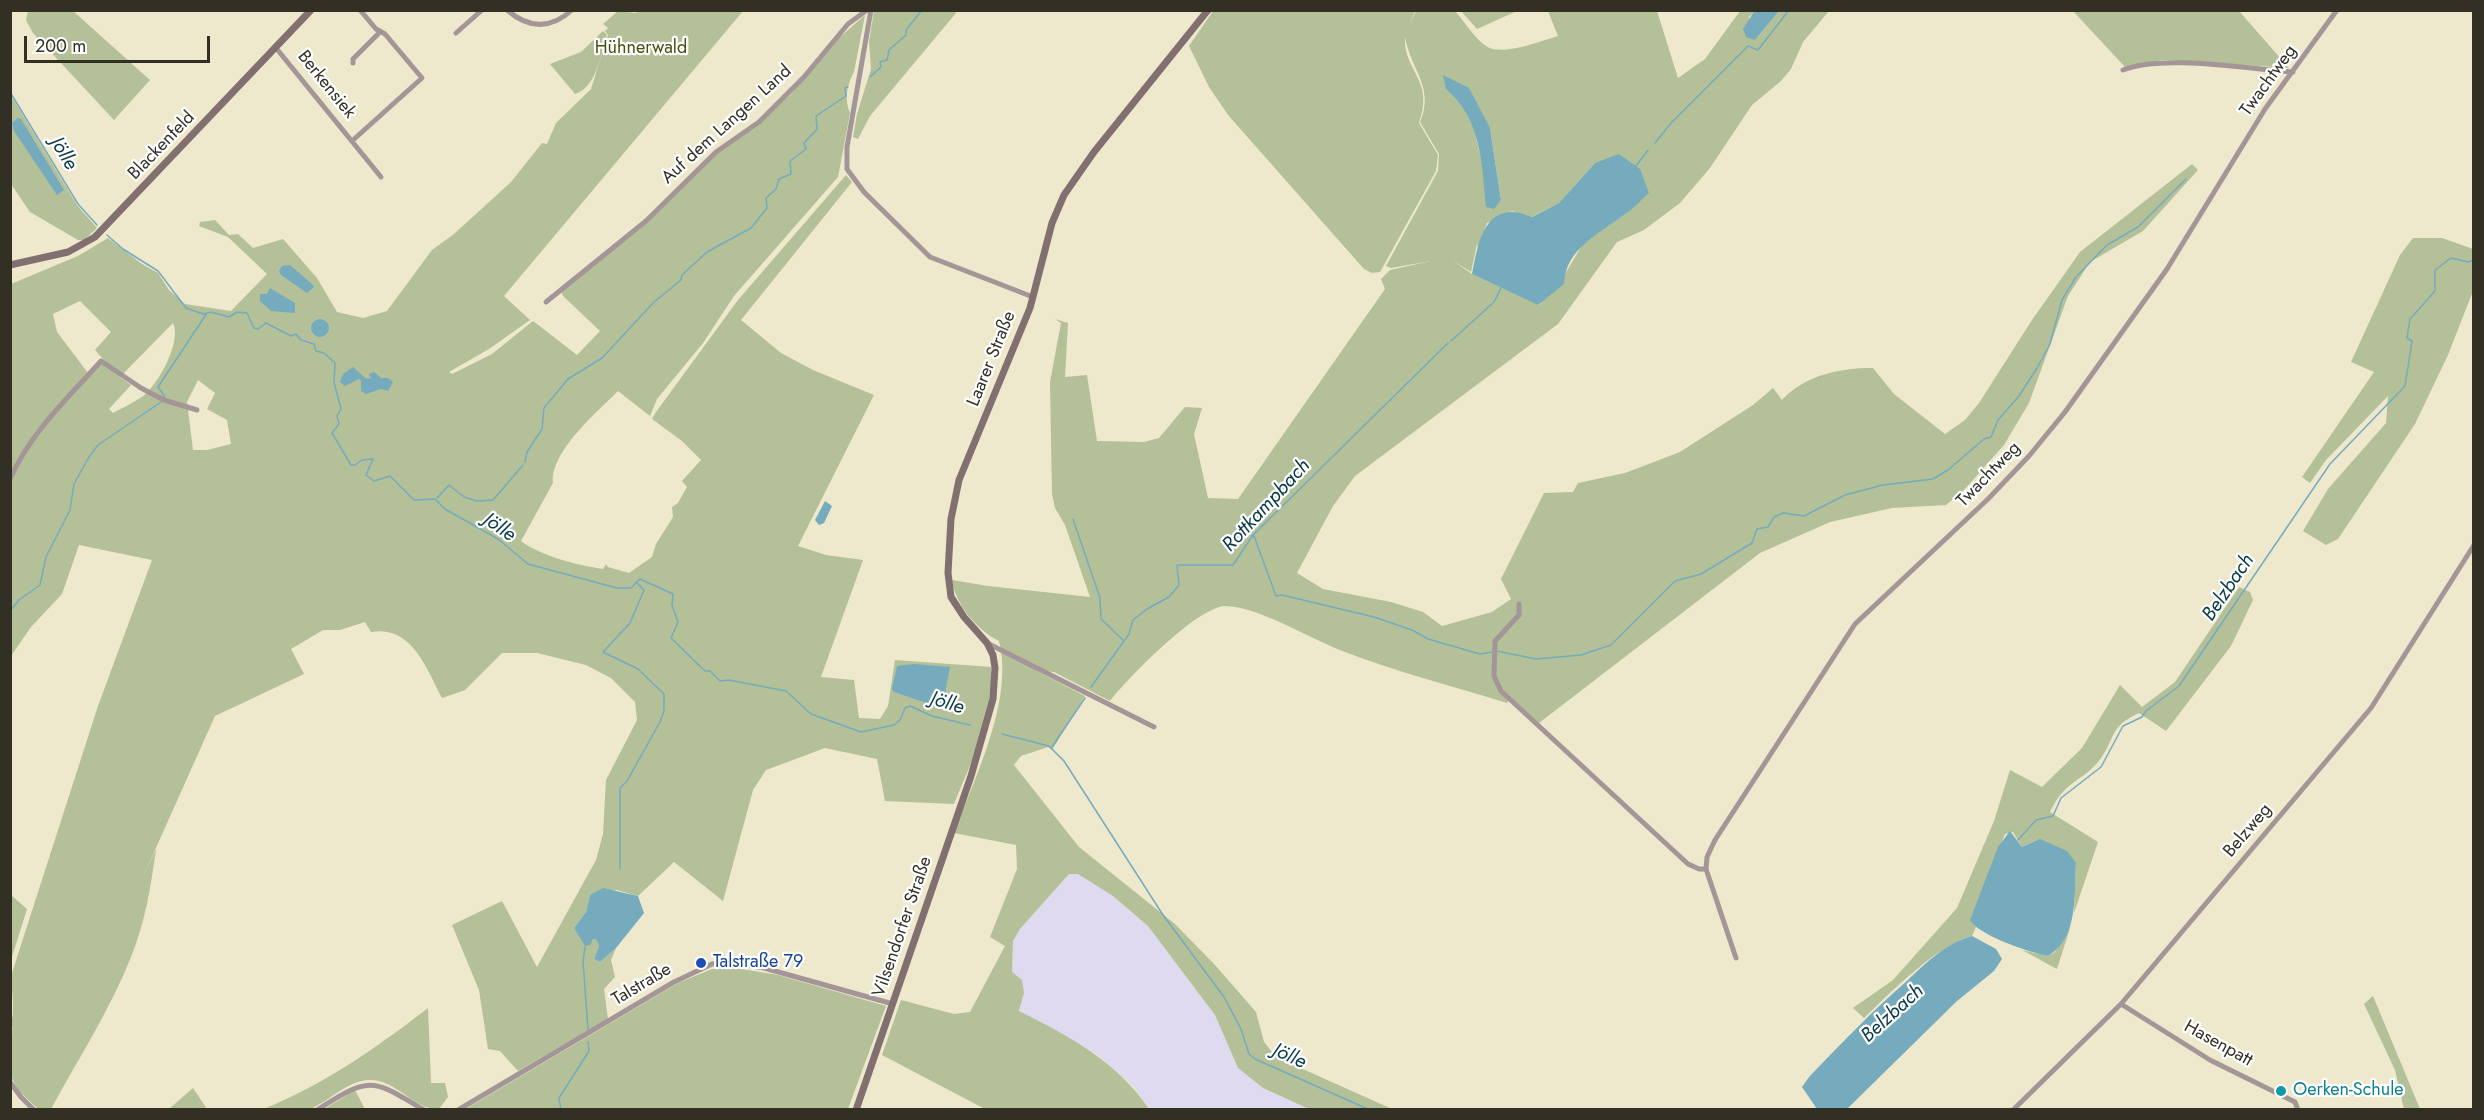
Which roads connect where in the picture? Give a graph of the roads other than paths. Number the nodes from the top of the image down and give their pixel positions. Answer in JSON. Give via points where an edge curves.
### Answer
{"nodes":[{"id":1,"x":311,"y":10,"type":"edge"},
{"id":2,"x":360,"y":10,"type":"edge"},
{"id":3,"x":482,"y":10,"type":"edge"},
{"id":4,"x":507,"y":10,"type":"edge"},
{"id":5,"x":572,"y":10,"type":"edge"},
{"id":6,"x":869,"y":10,"type":"edge"},
{"id":7,"x":1208,"y":10,"type":"edge"},
{"id":8,"x":2337,"y":10,"type":"edge"},
{"id":9,"x":380,"y":32,"type":"junction"},
{"id":10,"x":456,"y":33,"type":"dead end"},
{"id":11,"x":276,"y":48,"type":"junction"},
{"id":12,"x":353,"y":63,"type":"dead end"},
{"id":13,"x":2122,"y":70,"type":"dead end"},
{"id":14,"x":2293,"y":72,"type":"junction"},
{"id":15,"x":352,"y":141,"type":"junction"},
{"id":16,"x":381,"y":177,"type":"dead end"},
{"id":17,"x":10,"y":265,"type":"edge"},
{"id":18,"x":1033,"y":297,"type":"junction"},
{"id":19,"x":546,"y":302,"type":"dead end"},
{"id":20,"x":197,"y":410,"type":"dead end"},
{"id":21,"x":10,"y":479,"type":"edge"},
{"id":22,"x":2474,"y":545,"type":"edge"},
{"id":23,"x":1519,"y":604,"type":"dead end"},
{"id":24,"x":987,"y":643,"type":"junction"},
{"id":25,"x":1154,"y":727,"type":"dead end"},
{"id":26,"x":979,"y":753,"type":"joint"},
{"id":27,"x":1706,"y":869,"type":"junction"},
{"id":28,"x":1736,"y":958,"type":"dead end"},
{"id":29,"x":893,"y":1004,"type":"junction"},
{"id":30,"x":2121,"y":1004,"type":"junction"},
{"id":31,"x":10,"y":1018,"type":"edge"},
{"id":32,"x":10,"y":1025,"type":"edge"},
{"id":33,"x":10,"y":1082,"type":"edge"},
{"id":34,"x":34,"y":1110,"type":"edge"},
{"id":35,"x":317,"y":1110,"type":"edge"},
{"id":36,"x":424,"y":1110,"type":"edge"},
{"id":37,"x":459,"y":1110,"type":"edge"},
{"id":38,"x":856,"y":1110,"type":"edge"},
{"id":39,"x":2013,"y":1110,"type":"edge"},
{"id":40,"x":2298,"y":1110,"type":"edge"}],
"edges":[{"from":1,"to":11,"type":"street","name":"Blackenfeld"},
{"from":2,"to":9,"type":"street","name":"Berkensiek"},
{"from":3,"to":10,"type":"street"},
{"from":4,"to":5,"type":"street","via":[[518,18],[549,25]]},
{"from":6,"to":18,"type":"street","name":"Auf dem Langen Land","via":[[847,169],[864,192],[930,257]]},
{"from":6,"to":19,"type":"street","name":"Auf dem Langen Land","via":[[848,24],[759,122],[716,153],[646,221]]},
{"from":7,"to":18,"type":"street","name":"Laarer Straße","via":[[1069,186],[1052,223]]},
{"from":8,"to":14,"type":"street","name":"Twachtweg"},
{"from":9,"to":12,"type":"street","name":"Berkensiek"},
{"from":9,"to":15,"type":"street","name":"Berkensiek","via":[[422,78]]},
{"from":11,"to":15,"type":"street","name":"Berkensiek"},
{"from":11,"to":17,"type":"street","name":"Blackenfeld","via":[[90,241],[68,252]]},
{"from":13,"to":14,"type":"street","via":[[2162,62]]},
{"from":14,"to":27,"type":"street","name":"Twachtweg","via":[[2265,109],[2167,269],[2065,412],[1988,500],[1855,624],[1715,840]]},
{"from":15,"to":16,"type":"street","name":"Berkensiek"},
{"from":18,"to":24,"type":"street","name":"Laarer Straße","via":[[953,498],[948,573],[951,597]]},
{"from":20,"to":21,"type":"street","via":[[164,400],[101,361],[42,428]]},
{"from":22,"to":30,"type":"street","name":"Belzweg","via":[[2372,708]]},
{"from":23,"to":27,"type":"street","via":[[1519,615],[1495,641],[1494,676],[1501,691],[1688,864]]},
{"from":24,"to":25,"type":"street"},
{"from":24,"to":26,"type":"street","name":"Laarer Straße","via":[[993,655],[995,682]]},
{"from":26,"to":29,"type":"street","name":"Vilsendorfer Straße"},
{"from":27,"to":28,"type":"street"},
{"from":29,"to":37,"type":"street","name":"Talstraße","via":[[764,968],[726,962],[712,964],[674,982]]},
{"from":29,"to":38,"type":"street","name":"Vilsendorfer Straße"},
{"from":30,"to":39,"type":"street","name":"Belzweg"},
{"from":30,"to":40,"type":"street","name":"Hasenpatt","via":[[2210,1060],[2295,1102]]},
{"from":31,"to":32,"type":"street"},
{"from":33,"to":34,"type":"street"},
{"from":35,"to":36,"type":"street","via":[[362,1084],[384,1086]]}]}
